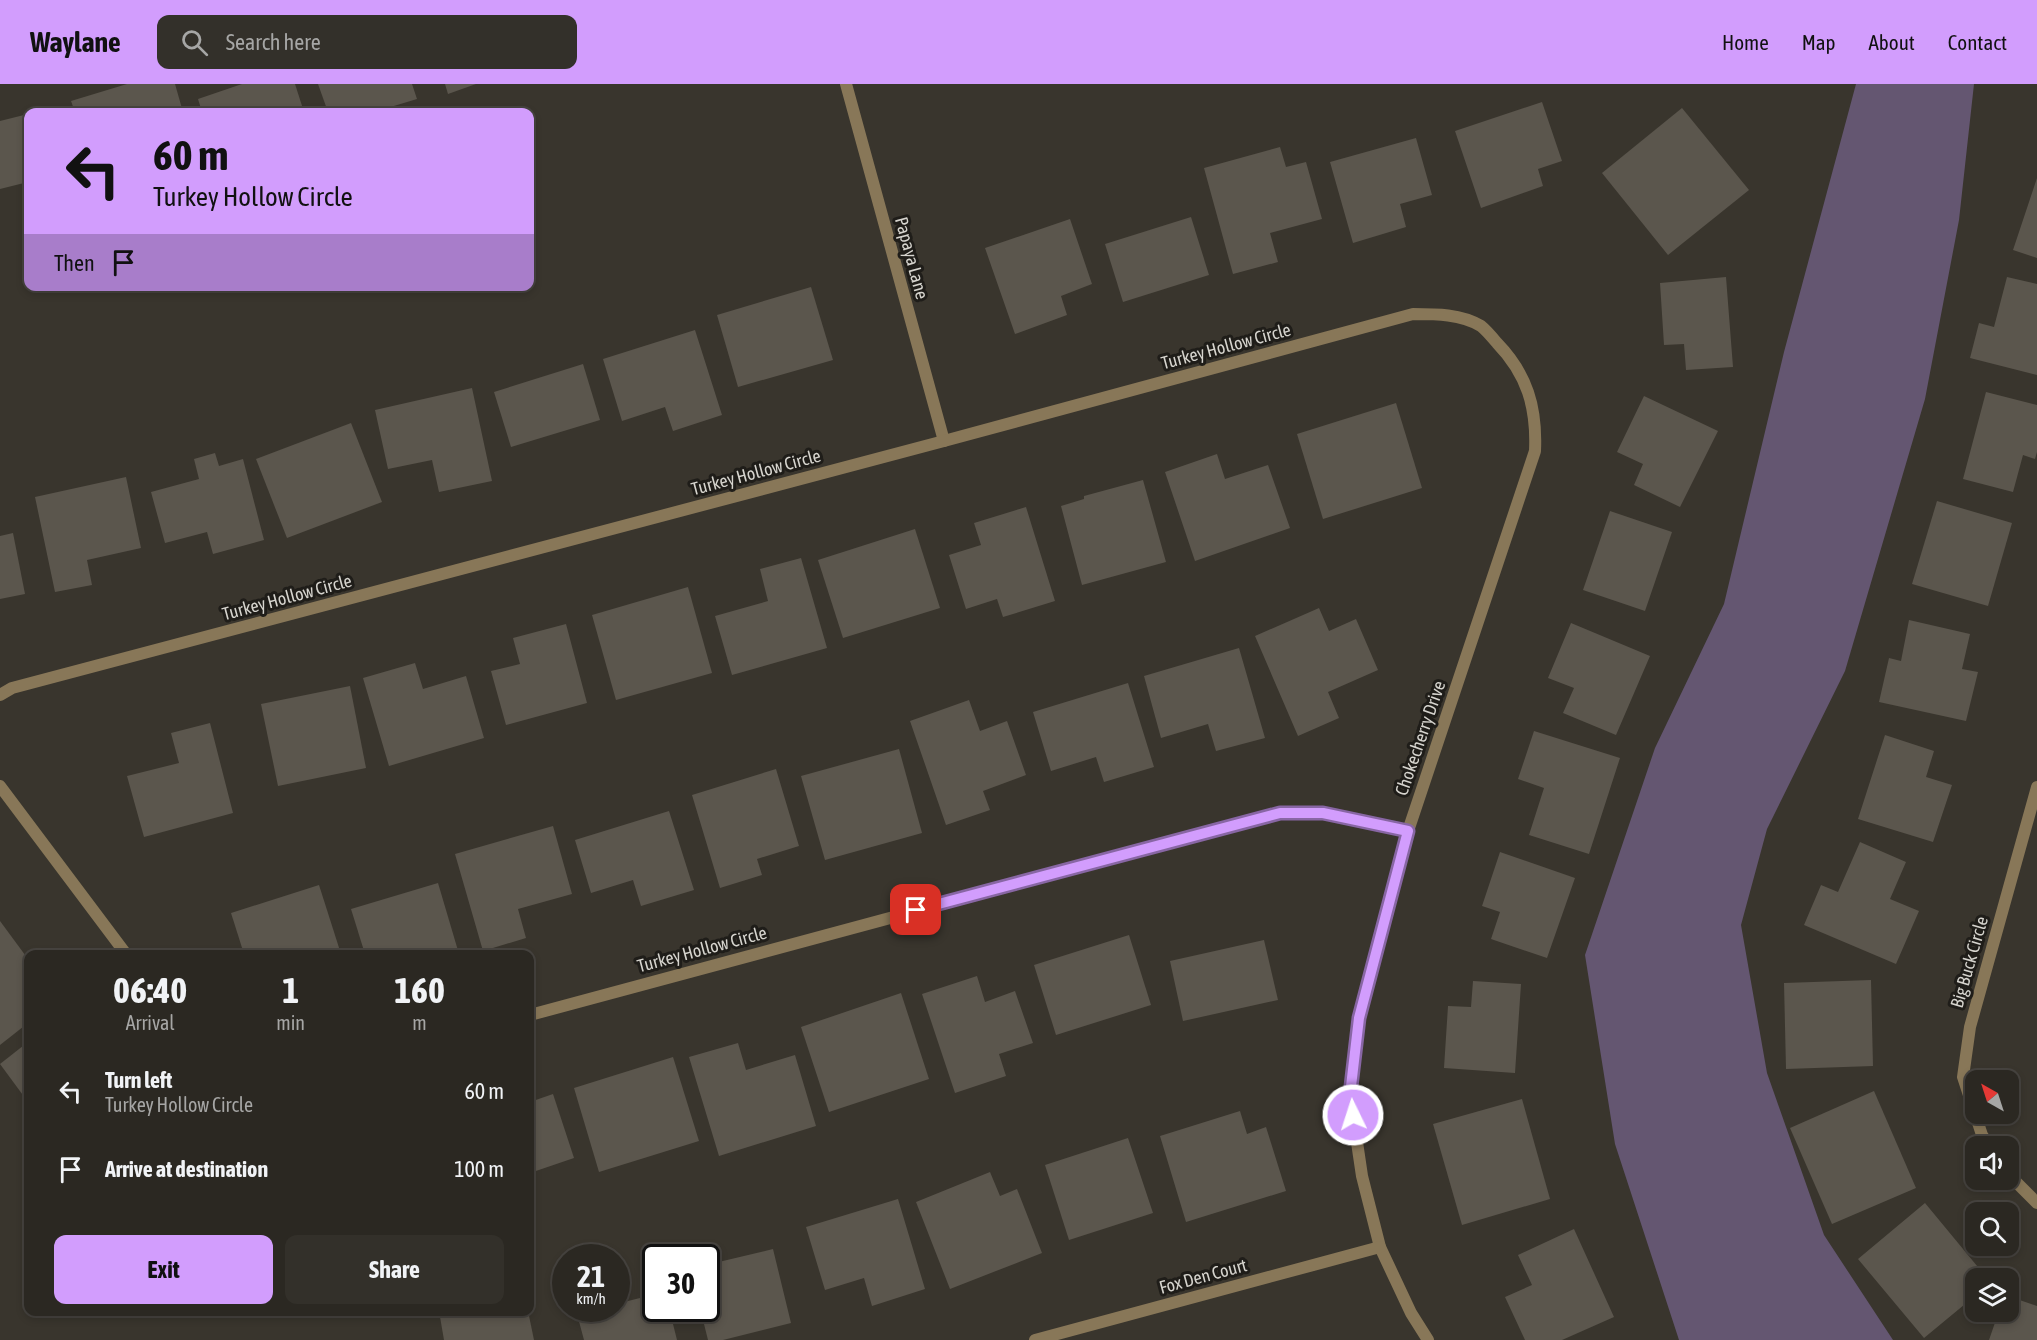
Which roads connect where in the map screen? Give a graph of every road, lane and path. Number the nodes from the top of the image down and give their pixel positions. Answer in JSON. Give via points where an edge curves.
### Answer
{"nodes":[{"id":1,"x":846,"y":84,"type":"edge"},
{"id":2,"x":1511,"y":357,"type":"joint"},
{"id":3,"x":944,"y":441,"type":"junction"},
{"id":4,"x":0,"y":695,"type":"edge"},
{"id":5,"x":0,"y":786,"type":"edge"},
{"id":6,"x":2037,"y":787,"type":"edge"},
{"id":7,"x":1408,"y":831,"type":"junction"},
{"id":8,"x":123,"y":950,"type":"edge"},
{"id":9,"x":534,"y":1013,"type":"edge"},
{"id":10,"x":1983,"y":1136,"type":"edge"},
{"id":11,"x":2019,"y":1185,"type":"edge"},
{"id":12,"x":2037,"y":1203,"type":"edge"},
{"id":13,"x":1380,"y":1247,"type":"junction"},
{"id":14,"x":1035,"y":1340,"type":"edge"},
{"id":15,"x":1428,"y":1340,"type":"edge"}],
"edges":[{"from":1,"to":3,"type":"street","name":"Papaya Lane"},
{"from":2,"to":3,"type":"street","name":"Turkey Hollow Circle","via":[[1481,326],[1448,314],[1413,314]]},
{"from":2,"to":7,"type":"street","name":"Chokecherry Drive","via":[[1527,386],[1536,428],[1535,451]]},
{"from":3,"to":4,"type":"street","name":"Turkey Hollow Circle","via":[[12,688]]},
{"from":5,"to":8,"type":"street"},
{"from":6,"to":10,"type":"street","name":"Big Buck Circle","via":[[1970,1027],[1963,1077]]},
{"from":7,"to":9,"type":"street","name":"Turkey Hollow Circle","via":[[1323,813],[1280,813]]},
{"from":7,"to":13,"type":"street","name":"Chokecherry Drive","via":[[1359,1018],[1350,1095],[1362,1176]]},
{"from":11,"to":12,"type":"street"},
{"from":13,"to":14,"type":"street","name":"Fox Den Court"},
{"from":13,"to":15,"type":"street","name":"Chokecherry Drive"}]}
